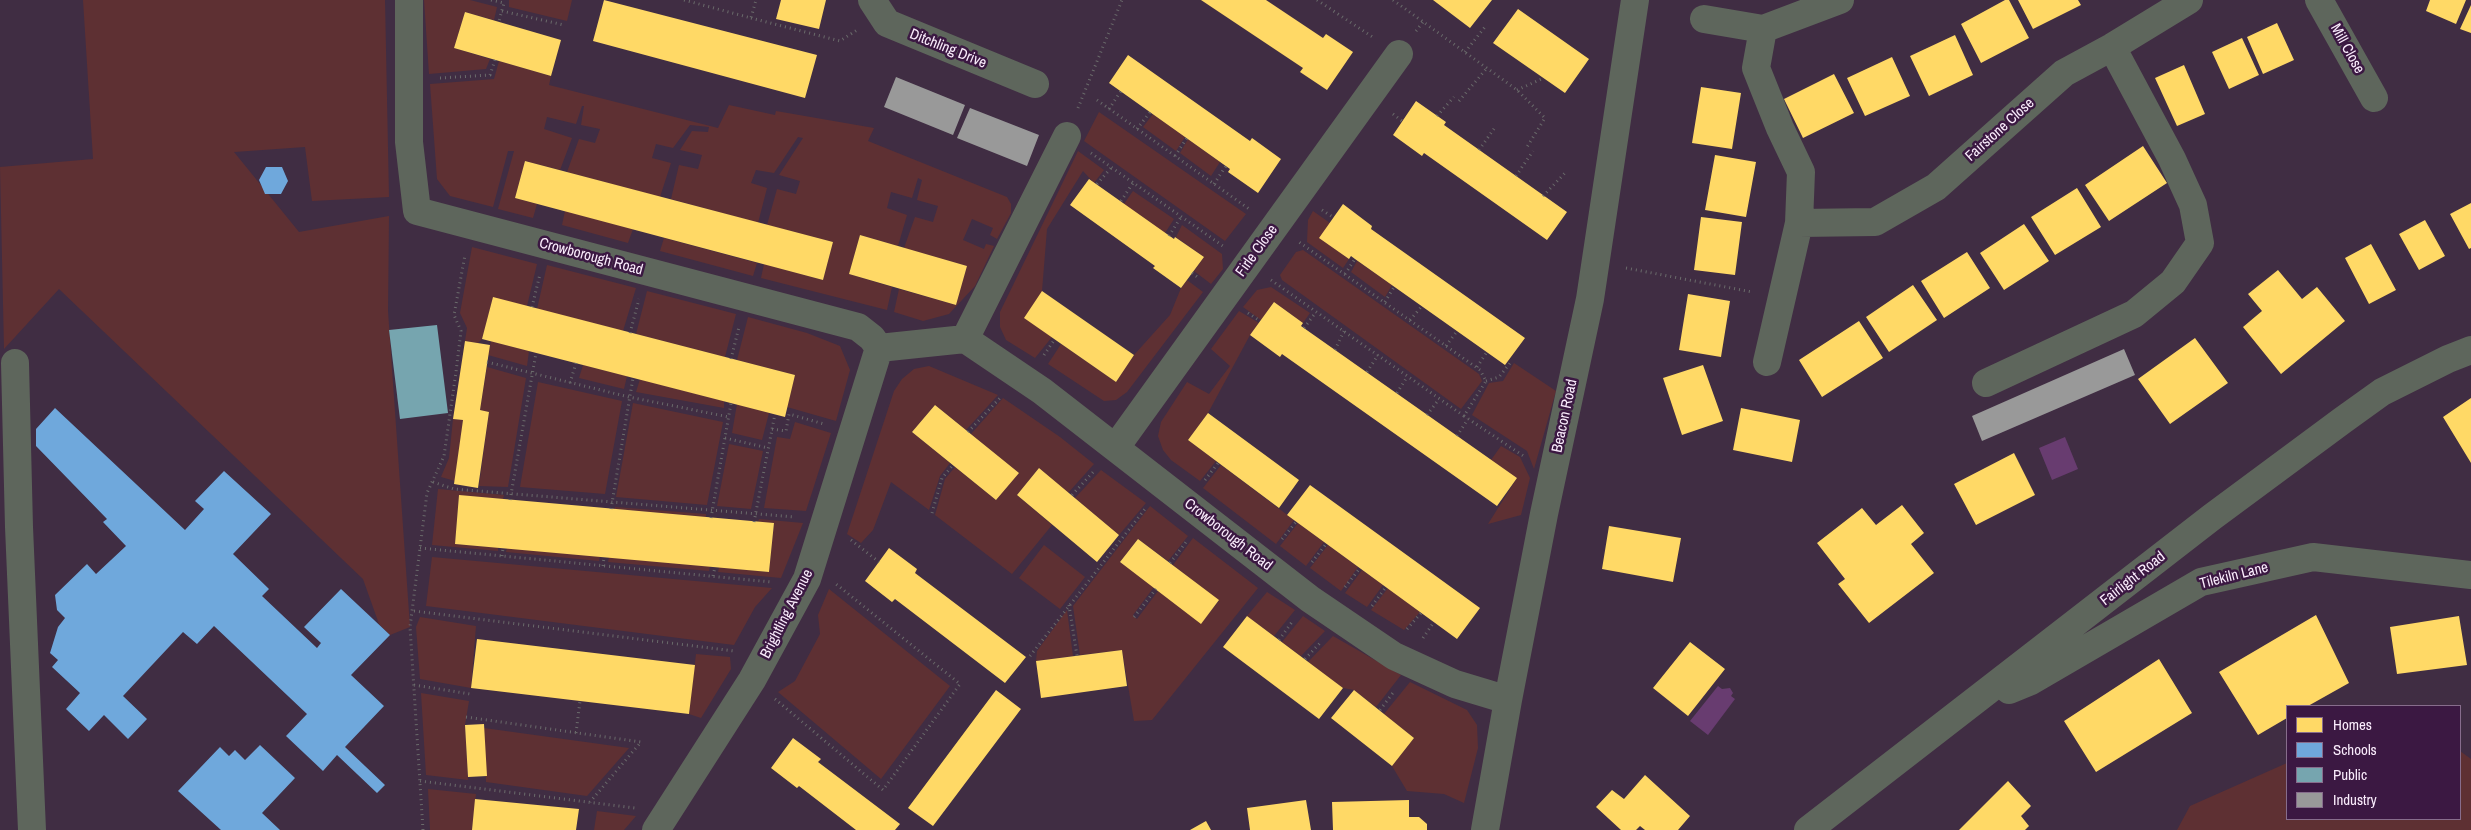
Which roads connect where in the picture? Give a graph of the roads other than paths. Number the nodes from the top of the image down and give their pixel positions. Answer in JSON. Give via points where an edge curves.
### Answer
{"nodes":[{"id":1,"x":408,"y":0,"type":"edge"},
{"id":2,"x":1635,"y":0,"type":"edge"},
{"id":3,"x":1840,"y":0,"type":"edge"},
{"id":4,"x":2189,"y":0,"type":"edge"},
{"id":5,"x":2319,"y":0,"type":"edge"},
{"id":6,"x":876,"y":7,"type":"edge"},
{"id":7,"x":1704,"y":19,"type":"dead end"},
{"id":8,"x":1763,"y":29,"type":"junction"},
{"id":9,"x":2112,"y":47,"type":"junction"},
{"id":10,"x":1399,"y":54,"type":"road end"},
{"id":11,"x":1036,"y":84,"type":"dead end"},
{"id":12,"x":2374,"y":98,"type":"dead end"},
{"id":13,"x":1075,"y":142,"type":"road end"},
{"id":14,"x":1800,"y":223,"type":"junction"},
{"id":15,"x":965,"y":340,"type":"junction"},
{"id":16,"x":879,"y":348,"type":"junction"},
{"id":17,"x":2471,"y":350,"type":"edge"},
{"id":18,"x":1767,"y":362,"type":"dead end"},
{"id":19,"x":14,"y":363,"type":"dead end"},
{"id":20,"x":1986,"y":383,"type":"dead end"},
{"id":21,"x":1116,"y":447,"type":"junction"},
{"id":22,"x":2471,"y":575,"type":"edge"},
{"id":23,"x":1508,"y":700,"type":"junction"},
{"id":24,"x":1967,"y":709,"type":"junction"},
{"id":25,"x":32,"y":830,"type":"edge"},
{"id":26,"x":656,"y":830,"type":"edge"},
{"id":27,"x":1485,"y":830,"type":"edge"},
{"id":28,"x":1808,"y":830,"type":"edge"}],
"edges":[{"from":1,"to":16,"type":"street","name":"Crowborough Road","via":[[409,142],[417,211],[858,327]]},
{"from":2,"to":23,"type":"street","name":"Beacon Road","via":[[1596,262]]},
{"from":3,"to":8,"type":"street"},
{"from":4,"to":9,"type":"street","name":"Fairstone Close"},
{"from":5,"to":12,"type":"street","name":"Mill Close"},
{"from":6,"to":11,"type":"street","name":"Ditchling Drive","via":[[887,23]]},
{"from":7,"to":8,"type":"street"},
{"from":8,"to":14,"type":"street","via":[[1756,68],[1801,172]]},
{"from":9,"to":14,"type":"street","name":"Fairstone Close","via":[[2064,73],[1936,187],[1874,222]]},
{"from":9,"to":20,"type":"street","via":[[2194,204],[2200,243],[2173,282],[2134,314]]},
{"from":10,"to":21,"type":"street","name":"Firle Close"},
{"from":13,"to":15,"type":"street"},
{"from":14,"to":18,"type":"street"},
{"from":15,"to":16,"type":"street"},
{"from":15,"to":21,"type":"street","name":"Crowborough Road"},
{"from":16,"to":26,"type":"street","name":"Brightling Avenue","via":[[808,579],[752,680]]},
{"from":17,"to":24,"type":"street","name":"Fairlight Road","via":[[2382,392],[2212,517]]},
{"from":19,"to":25,"type":"street"},
{"from":21,"to":23,"type":"street","name":"Crowborough Road","via":[[1310,599],[1394,656],[1455,684]]},
{"from":22,"to":24,"type":"street","name":"Tilekiln Lane","via":[[2313,558],[2201,582],[2031,681]]},
{"from":23,"to":27,"type":"street","name":"Beacon Road"},
{"from":24,"to":28,"type":"street","name":"Fairlight Road"}]}
